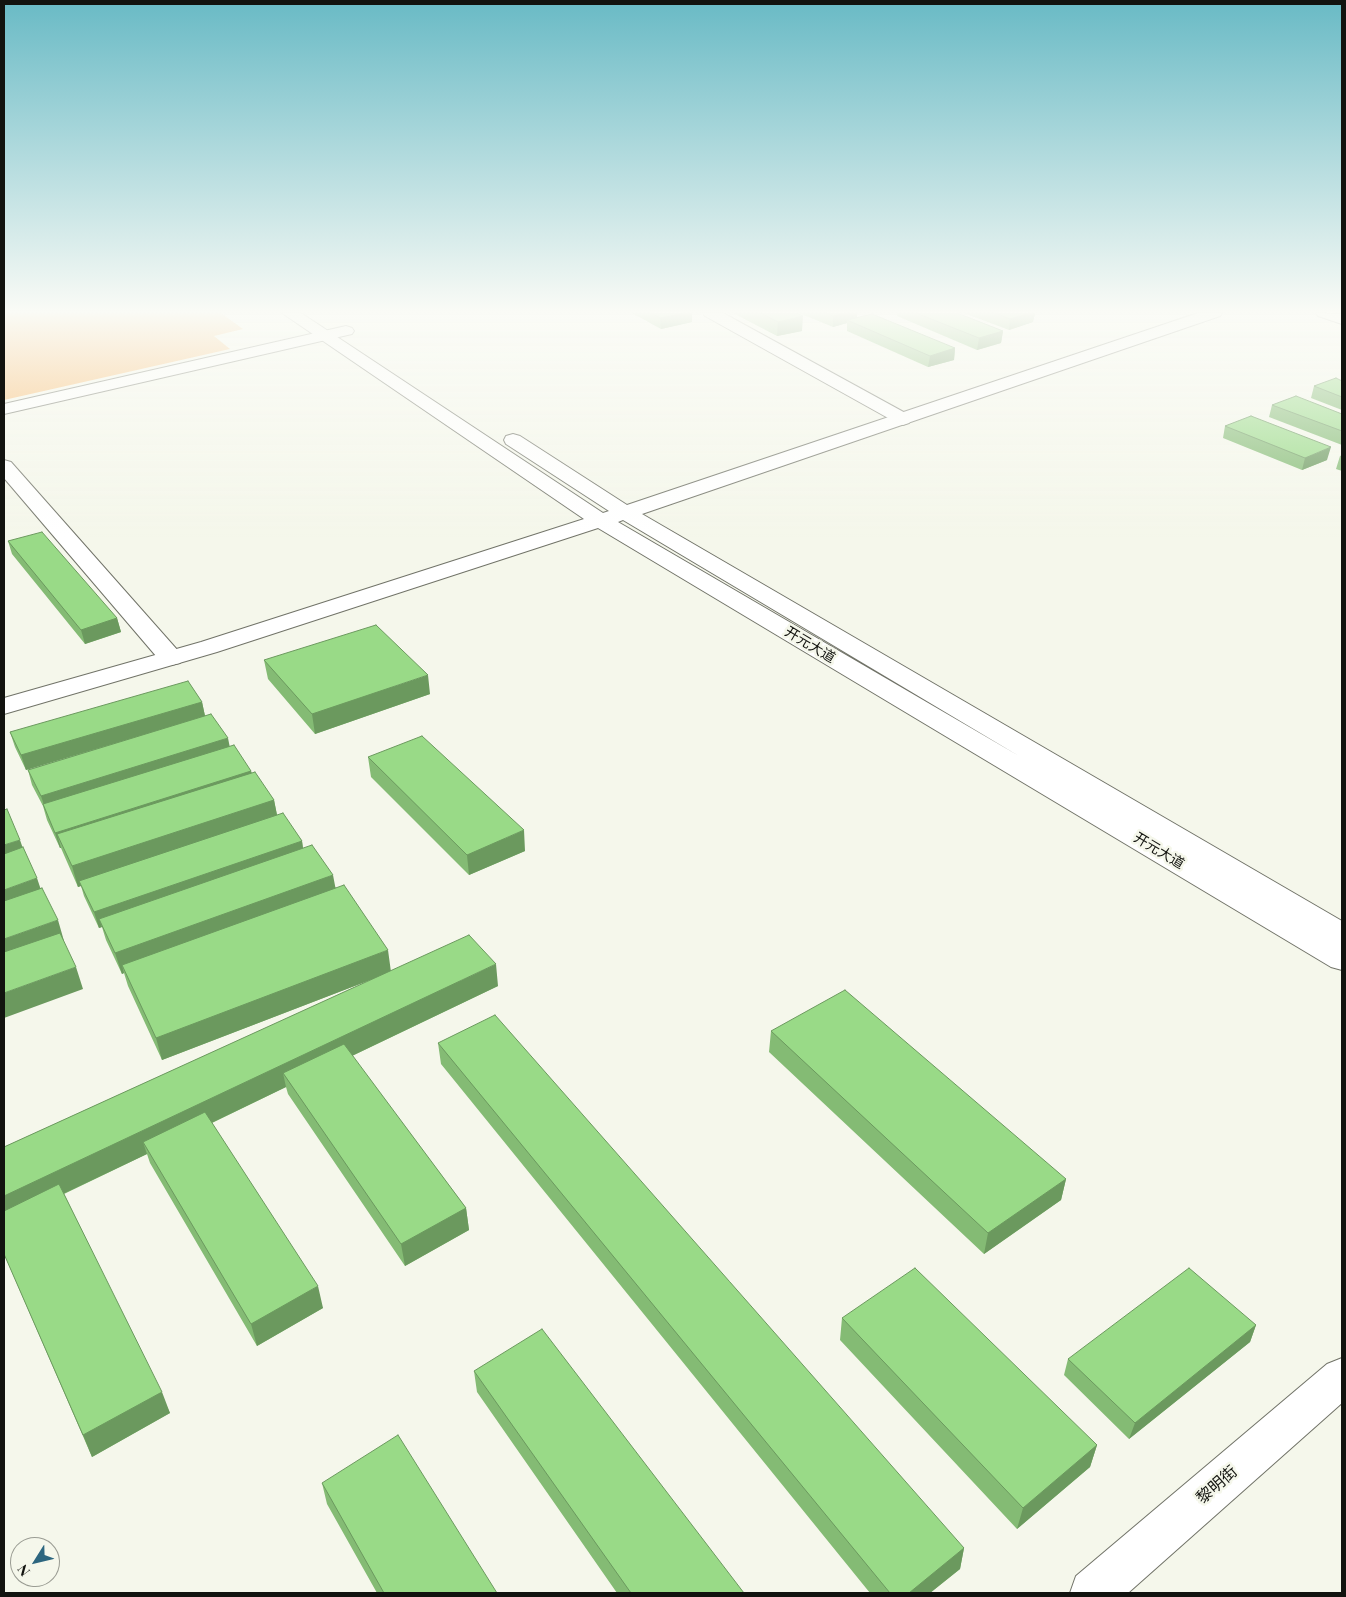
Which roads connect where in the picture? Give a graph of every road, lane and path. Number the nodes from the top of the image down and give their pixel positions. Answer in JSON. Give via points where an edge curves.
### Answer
{"nodes":[{"id":1,"x":102,"y":388,"type":"edge"},
{"id":2,"x":411,"y":388,"type":"edge"},
{"id":3,"x":422,"y":388,"type":"edge"},
{"id":4,"x":846,"y":388,"type":"edge"},
{"id":5,"x":995,"y":388,"type":"edge"},
{"id":6,"x":4,"y":410,"type":"edge"},
{"id":7,"x":903,"y":419,"type":"junction"},
{"id":8,"x":4,"y":466,"type":"edge"},
{"id":9,"x":625,"y":513,"type":"junction"},
{"id":10,"x":599,"y":520,"type":"junction"},
{"id":11,"x":171,"y":658,"type":"junction"},
{"id":12,"x":4,"y":706,"type":"edge"},
{"id":13,"x":1342,"y":935,"type":"edge"},
{"id":14,"x":1342,"y":959,"type":"edge"},
{"id":15,"x":1342,"y":1376,"type":"edge"},
{"id":16,"x":1092,"y":1593,"type":"edge"}],
"edges":[{"from":1,"to":6,"type":"main road"},
{"from":2,"to":10,"type":"main road","name":"开元大道"},
{"from":3,"to":9,"type":"main road","name":"开元大道"},
{"from":4,"to":7,"type":"main road"},
{"from":5,"to":7,"type":"main road"},
{"from":7,"to":9,"type":"main road"},
{"from":8,"to":11,"type":"main road"},
{"from":9,"to":10,"type":"main road"},
{"from":9,"to":13,"type":"main road","name":"开元大道"},
{"from":10,"to":11,"type":"main road"},
{"from":10,"to":14,"type":"main road","name":"开元大道"},
{"from":11,"to":12,"type":"main road"},
{"from":15,"to":16,"type":"main road","name":"黎明街"}]}
